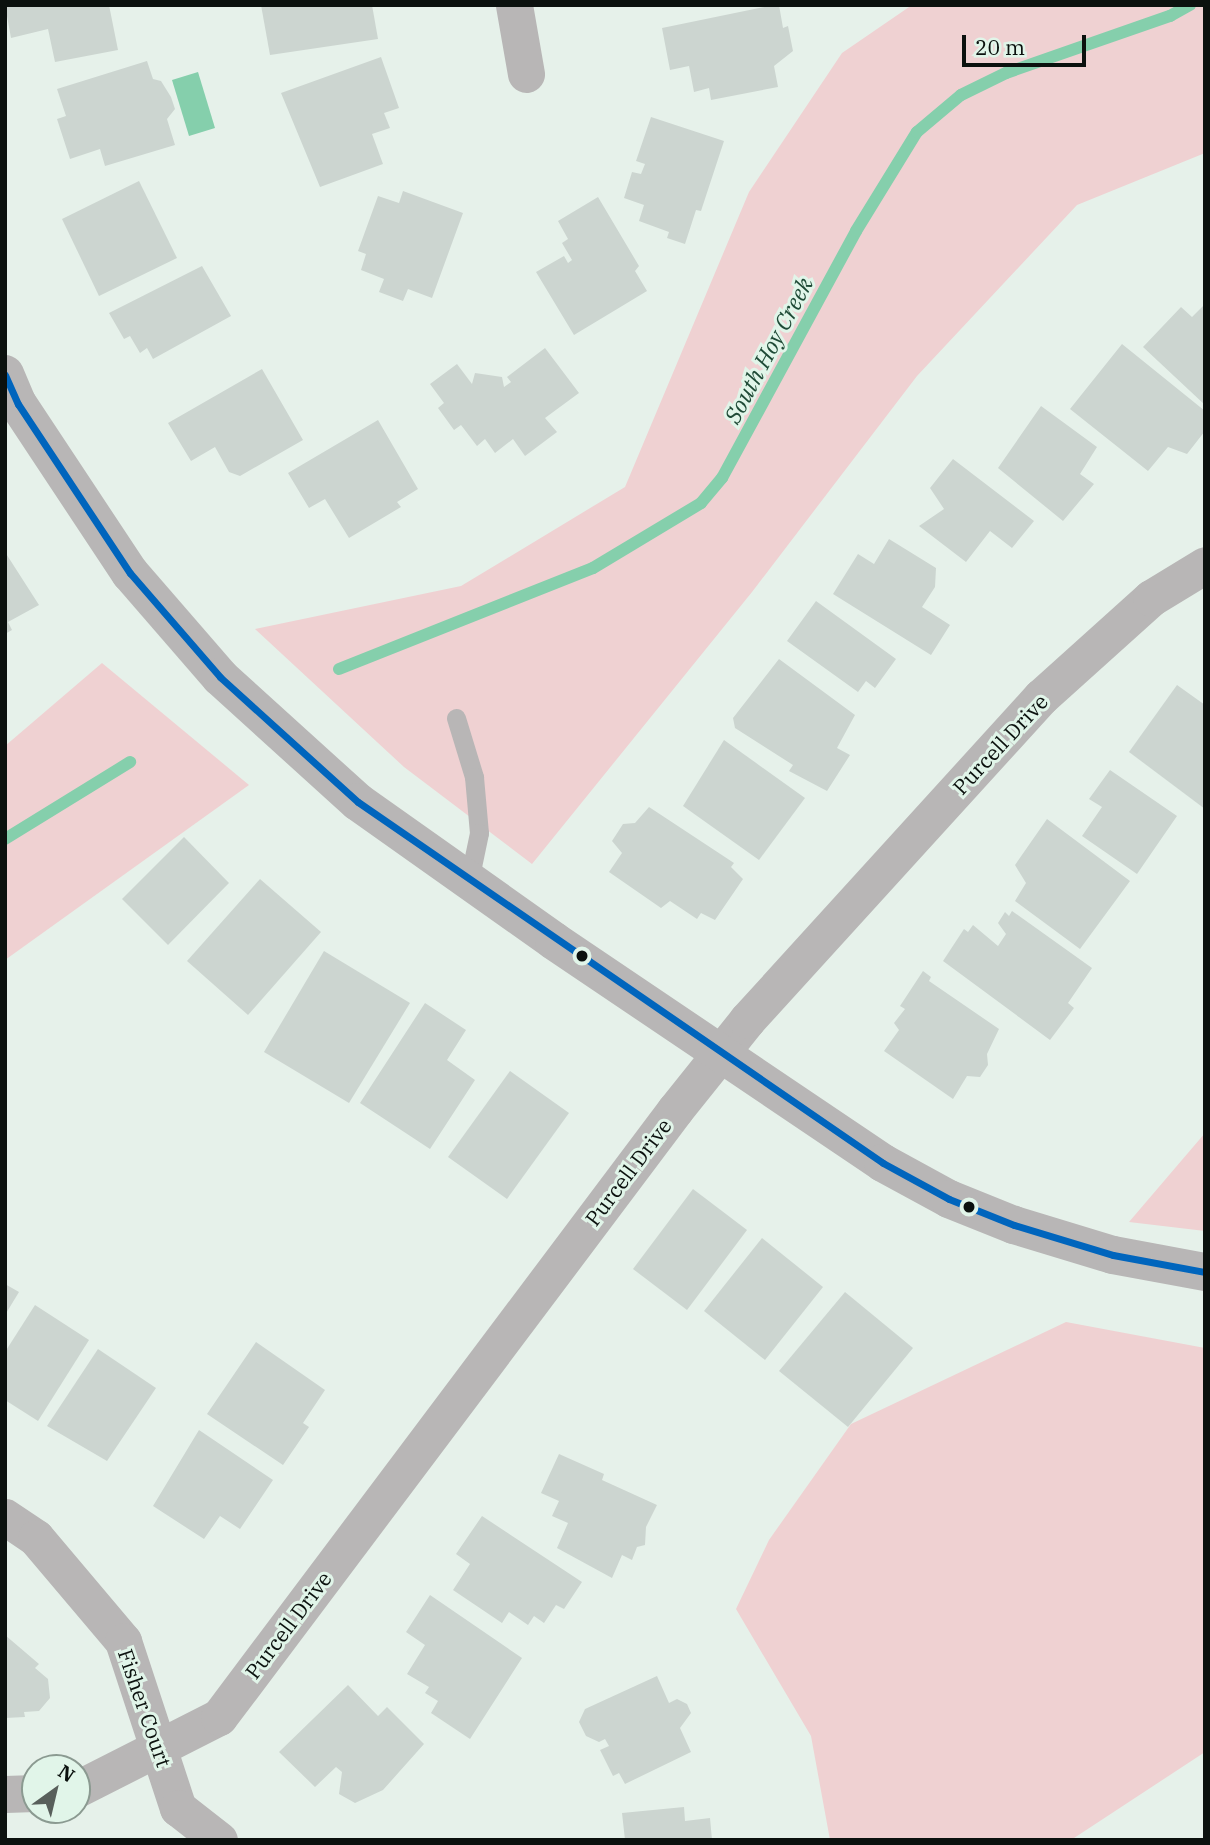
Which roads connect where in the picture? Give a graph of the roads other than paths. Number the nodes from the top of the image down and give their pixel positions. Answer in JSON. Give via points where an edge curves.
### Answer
{"nodes":[{"id":1,"x":514,"y":5,"type":"edge"},
{"id":2,"x":526,"y":74,"type":"dead end"},
{"id":3,"x":9,"y":396,"type":"edge"},
{"id":4,"x":1205,"y":565,"type":"edge"},
{"id":5,"x":456,"y":718,"type":"dead end"},
{"id":6,"x":469,"y":881,"type":"junction"},
{"id":7,"x":721,"y":1053,"type":"junction"},
{"id":8,"x":1205,"y":1272,"type":"edge"},
{"id":9,"x":5,"y":1517,"type":"edge"},
{"id":10,"x":159,"y":1748,"type":"junction"},
{"id":11,"x":91,"y":1782,"type":"edge"},
{"id":12,"x":219,"y":1840,"type":"edge"}],
"edges":[{"from":1,"to":2,"type":"street"},
{"from":3,"to":6,"type":"street","via":[[130,573],[220,677],[358,802]]},
{"from":4,"to":7,"type":"street","name":"Purcell Drive","via":[[1150,598],[1041,698]]},
{"from":5,"to":6,"type":"lane","via":[[474,777],[479,833]]},
{"from":6,"to":7,"type":"street"},
{"from":7,"to":8,"type":"street","via":[[829,1129],[949,1199],[1014,1225],[1113,1255]]},
{"from":7,"to":10,"type":"street","name":"Purcell Drive","via":[[219,1717]]},
{"from":9,"to":10,"type":"street","name":"Fisher Court","via":[[36,1538],[122,1641]]},
{"from":10,"to":11,"type":"street","name":"Purcell Drive"},
{"from":10,"to":12,"type":"street","name":"Fisher Court","via":[[178,1808]]}]}
